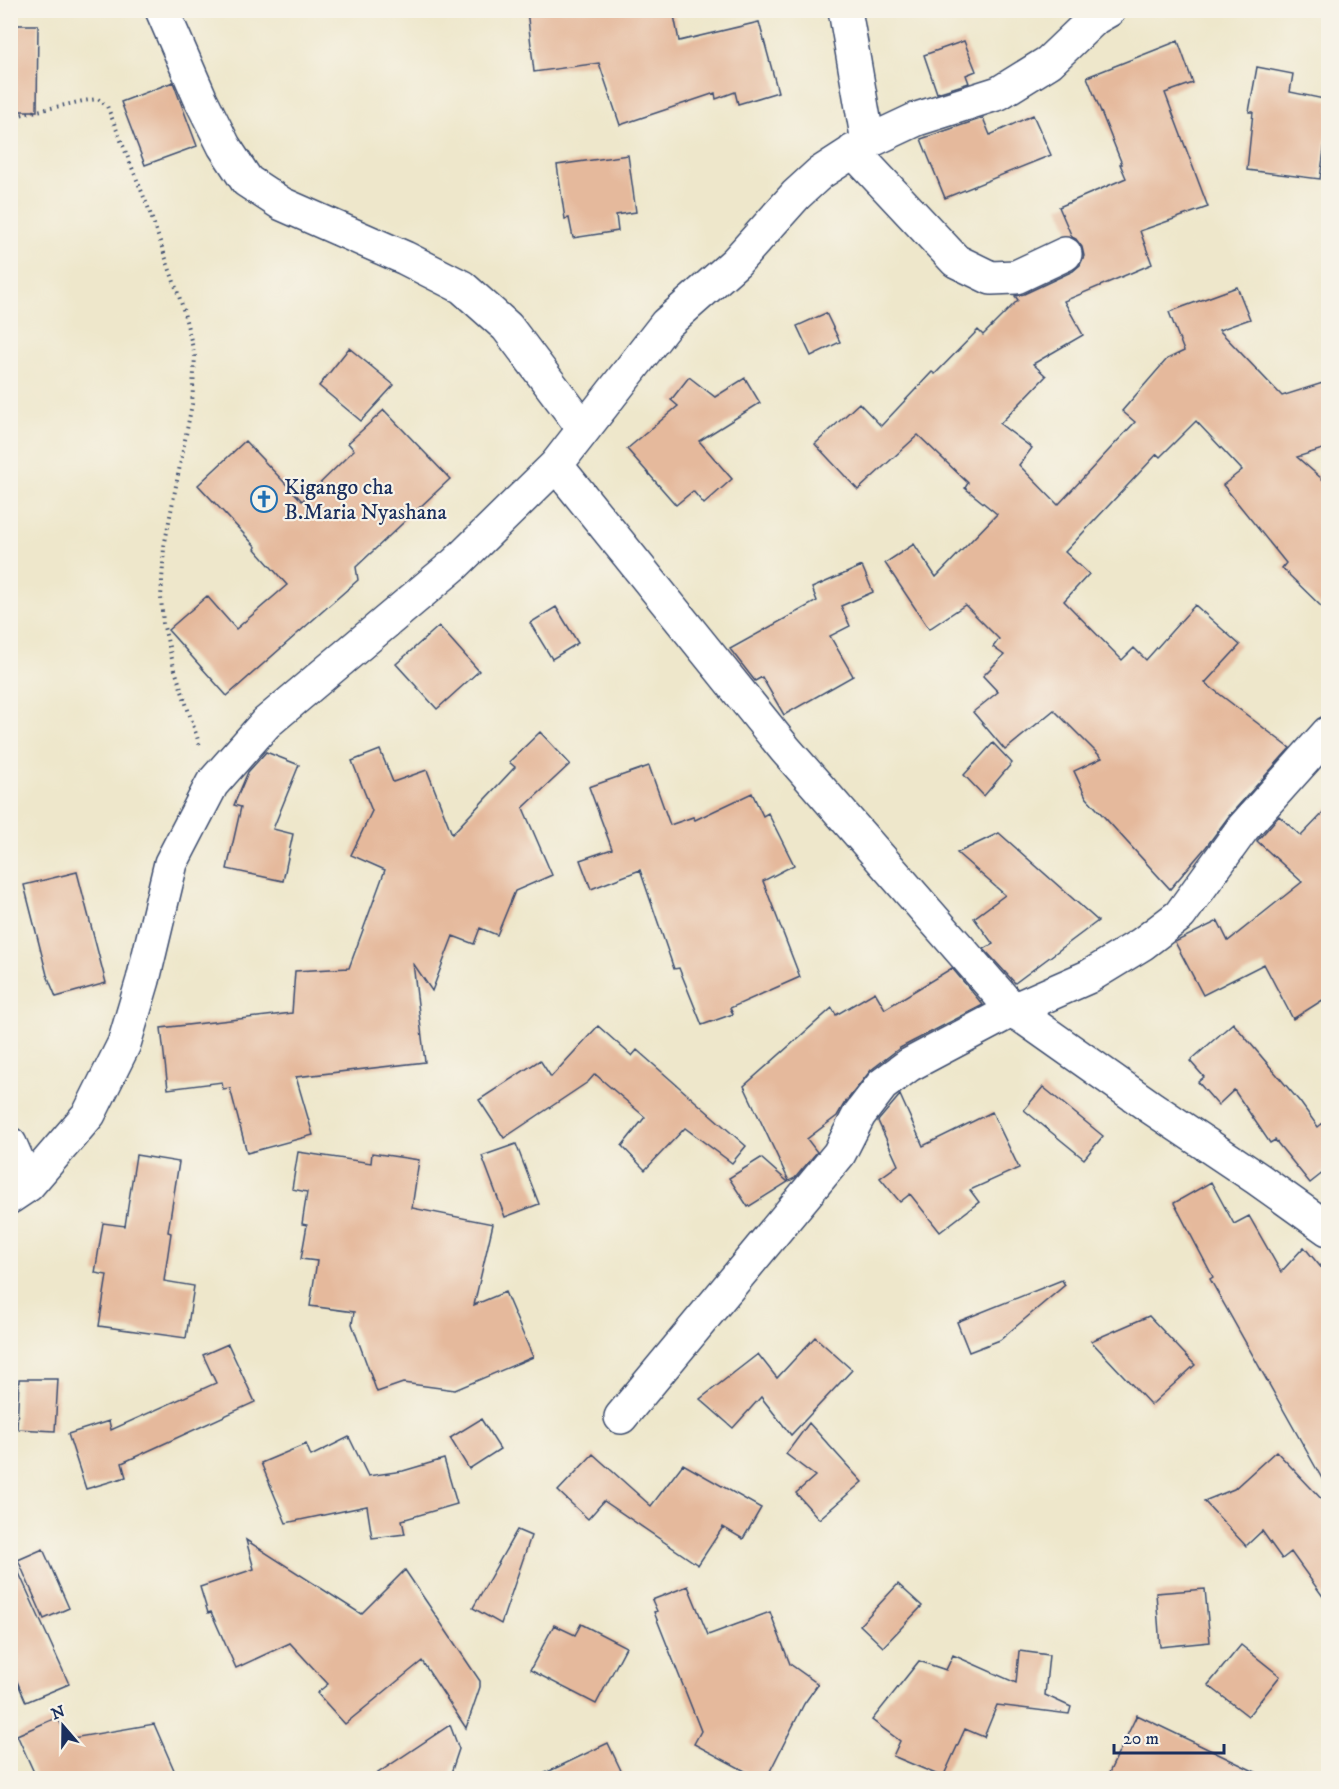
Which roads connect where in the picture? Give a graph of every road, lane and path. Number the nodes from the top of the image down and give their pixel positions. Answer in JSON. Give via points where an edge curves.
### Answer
{"nodes":[{"id":1,"x":162,"y":10,"type":"edge"},
{"id":2,"x":845,"y":10,"type":"edge"},
{"id":3,"x":1109,"y":10,"type":"edge"},
{"id":4,"x":10,"y":117,"type":"edge"},
{"id":5,"x":861,"y":147,"type":"junction"},
{"id":6,"x":1065,"y":254,"type":"dead end"},
{"id":7,"x":584,"y":429,"type":"junction"},
{"id":8,"x":556,"y":465,"type":"junction"},
{"id":9,"x":1329,"y":733,"type":"edge"},
{"id":10,"x":212,"y":784,"type":"junction"},
{"id":11,"x":1013,"y":1010,"type":"junction"},
{"id":12,"x":10,"y":1144,"type":"edge"},
{"id":13,"x":19,"y":1191,"type":"edge"},
{"id":14,"x":1329,"y":1229,"type":"edge"},
{"id":15,"x":621,"y":1417,"type":"dead end"}],
"edges":[{"from":1,"to":7,"type":"street","via":[[224,146],[248,181],[282,204],[462,287],[507,327]]},
{"from":2,"to":5,"type":"street"},
{"from":3,"to":5,"type":"street","via":[[1095,18],[1049,62],[999,93],[917,119]]},
{"from":4,"to":10,"type":"path","via":[[98,99],[107,106],[182,305],[195,356],[192,404],[164,547],[162,615],[174,667]]},
{"from":5,"to":6,"type":"street","via":[[956,261],[991,278],[1016,277]]},
{"from":5,"to":7,"type":"street","via":[[820,173],[736,262],[666,324]]},
{"from":7,"to":8,"type":"street"},
{"from":8,"to":10,"type":"street","via":[[455,564],[266,723]]},
{"from":8,"to":11,"type":"street","via":[[785,749]]},
{"from":9,"to":11,"type":"street","via":[[1243,828],[1180,915],[1088,977]]},
{"from":10,"to":13,"type":"street","via":[[171,863],[124,1044],[89,1114]]},
{"from":11,"to":14,"type":"street"},
{"from":11,"to":15,"type":"street","via":[[909,1065],[882,1085],[859,1115],[839,1154]]},
{"from":12,"to":13,"type":"street"}]}
